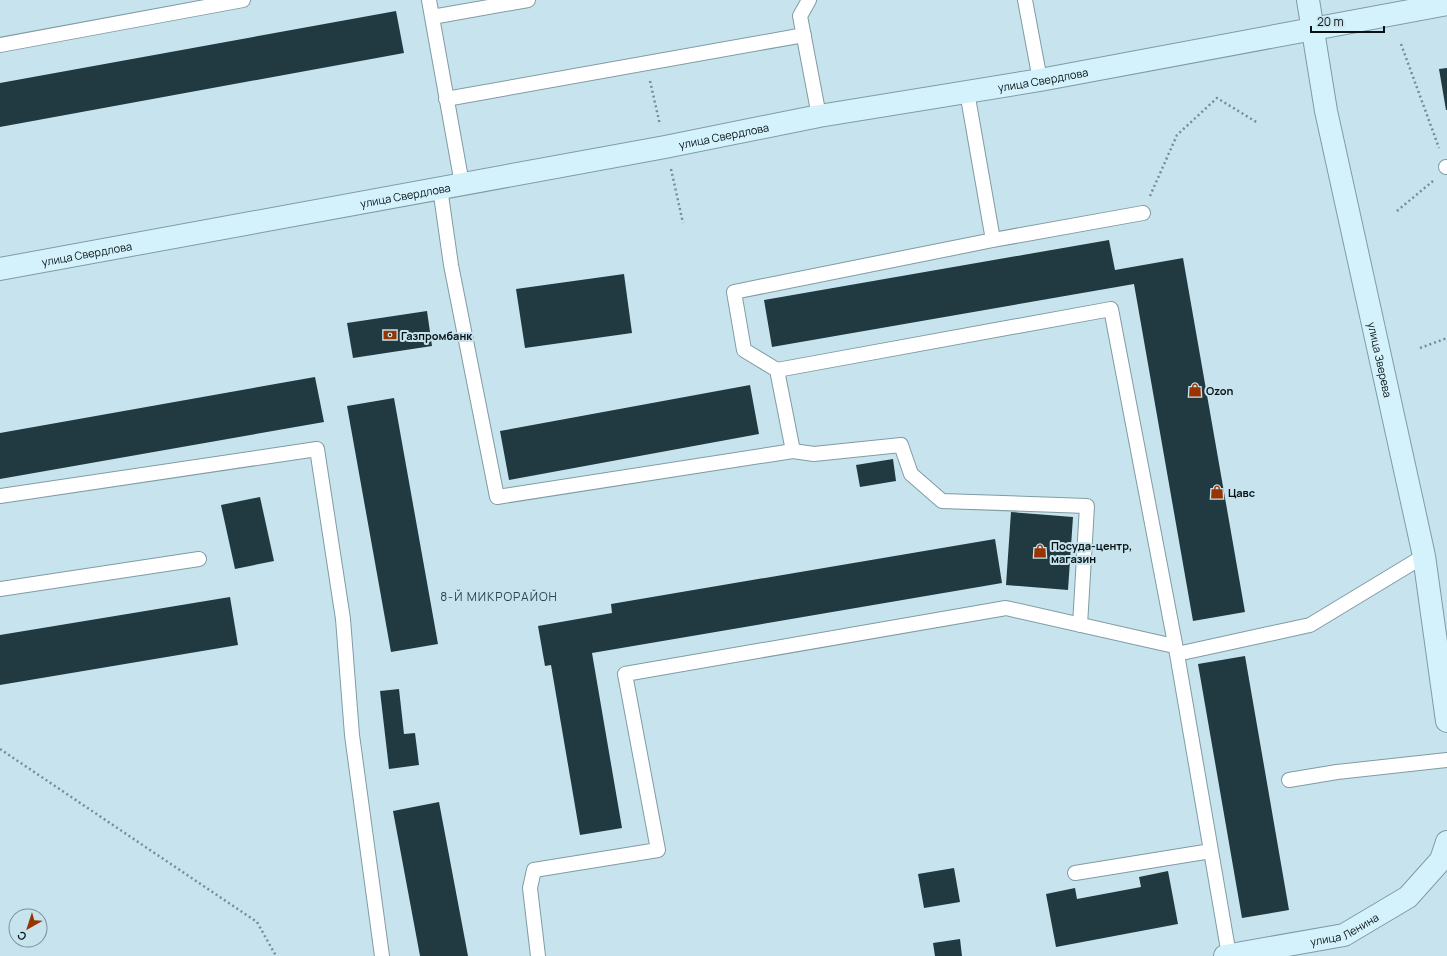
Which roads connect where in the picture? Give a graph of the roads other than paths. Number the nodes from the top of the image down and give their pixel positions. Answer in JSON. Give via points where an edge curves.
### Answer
{"nodes":[{"id":1,"x":243,"y":0,"type":"edge"},
{"id":2,"x":429,"y":0,"type":"edge"},
{"id":3,"x":528,"y":0,"type":"edge"},
{"id":4,"x":810,"y":0,"type":"edge"},
{"id":5,"x":1025,"y":0,"type":"edge"},
{"id":6,"x":1308,"y":0,"type":"edge"},
{"id":7,"x":1447,"y":4,"type":"edge"},
{"id":8,"x":432,"y":17,"type":"junction"},
{"id":9,"x":1312,"y":30,"type":"junction"},
{"id":10,"x":804,"y":34,"type":"junction"},
{"id":11,"x":0,"y":45,"type":"edge"},
{"id":12,"x":1040,"y":80,"type":"junction"},
{"id":13,"x":968,"y":92,"type":"junction"},
{"id":14,"x":446,"y":99,"type":"junction"},
{"id":15,"x":819,"y":116,"type":"junction"},
{"id":16,"x":462,"y":184,"type":"junction"},
{"id":17,"x":440,"y":188,"type":"junction"},
{"id":18,"x":1143,"y":213,"type":"road end"},
{"id":19,"x":993,"y":240,"type":"junction"},
{"id":20,"x":0,"y":269,"type":"edge"},
{"id":21,"x":777,"y":370,"type":"junction"},
{"id":22,"x":793,"y":451,"type":"junction"},
{"id":23,"x":0,"y":496,"type":"edge"},
{"id":24,"x":1424,"y":556,"type":"junction"},
{"id":25,"x":199,"y":559,"type":"dead end"},
{"id":26,"x":0,"y":589,"type":"edge"},
{"id":27,"x":1080,"y":625,"type":"junction"},
{"id":28,"x":1176,"y":650,"type":"junction"},
{"id":29,"x":1447,"y":721,"type":"edge"},
{"id":30,"x":1447,"y":760,"type":"edge"},
{"id":31,"x":1289,"y":780,"type":"dead end"},
{"id":32,"x":1210,"y":851,"type":"junction"},
{"id":33,"x":1444,"y":851,"type":"edge"},
{"id":34,"x":1075,"y":873,"type":"dead end"},
{"id":35,"x":382,"y":956,"type":"edge"},
{"id":36,"x":538,"y":956,"type":"edge"},
{"id":37,"x":1227,"y":956,"type":"edge"}],
"edges":[{"from":1,"to":11,"type":"lane"},
{"from":2,"to":8,"type":"lane"},
{"from":3,"to":8,"type":"lane"},
{"from":4,"to":10,"type":"lane","via":[[800,16]]},
{"from":5,"to":12,"type":"lane"},
{"from":6,"to":9,"type":"main road","name":"улица Зверева"},
{"from":7,"to":9,"type":"main road","name":"улица Свердлова"},
{"from":8,"to":14,"type":"lane"},
{"from":9,"to":12,"type":"main road","name":"улица Свердлова"},
{"from":9,"to":24,"type":"main road","name":"улица Зверева","via":[[1326,111]]},
{"from":10,"to":14,"type":"lane"},
{"from":10,"to":15,"type":"lane"},
{"from":12,"to":13,"type":"main road","name":"улица Свердлова"},
{"from":13,"to":15,"type":"main road","name":"улица Свердлова"},
{"from":13,"to":19,"type":"lane"},
{"from":14,"to":16,"type":"lane"},
{"from":15,"to":16,"type":"main road","name":"улица Свердлова"},
{"from":16,"to":17,"type":"main road","name":"улица Свердлова"},
{"from":17,"to":20,"type":"main road","name":"улица Свердлова"},
{"from":17,"to":22,"type":"lane","via":[[450,265],[497,497]]},
{"from":18,"to":19,"type":"lane"},
{"from":19,"to":21,"type":"lane","via":[[734,292],[744,350]]},
{"from":21,"to":22,"type":"lane"},
{"from":21,"to":28,"type":"lane","via":[[1111,309]]},
{"from":22,"to":27,"type":"lane","via":[[814,454],[901,445],[911,474],[942,501],[1087,506]]},
{"from":23,"to":35,"type":"lane","via":[[317,449],[343,619],[352,735]]},
{"from":24,"to":28,"type":"lane","via":[[1310,625]]},
{"from":24,"to":29,"type":"main road","name":"улица Зверева"},
{"from":25,"to":26,"type":"lane"},
{"from":27,"to":28,"type":"lane"},
{"from":27,"to":36,"type":"lane","via":[[1006,608],[624,674],[658,850],[534,870],[530,888]]},
{"from":28,"to":32,"type":"lane"},
{"from":30,"to":31,"type":"lane"},
{"from":32,"to":34,"type":"lane"},
{"from":32,"to":37,"type":"lane"},
{"from":33,"to":37,"type":"main road","name":"улица Ленина","via":[[1408,897],[1344,935]]}]}
